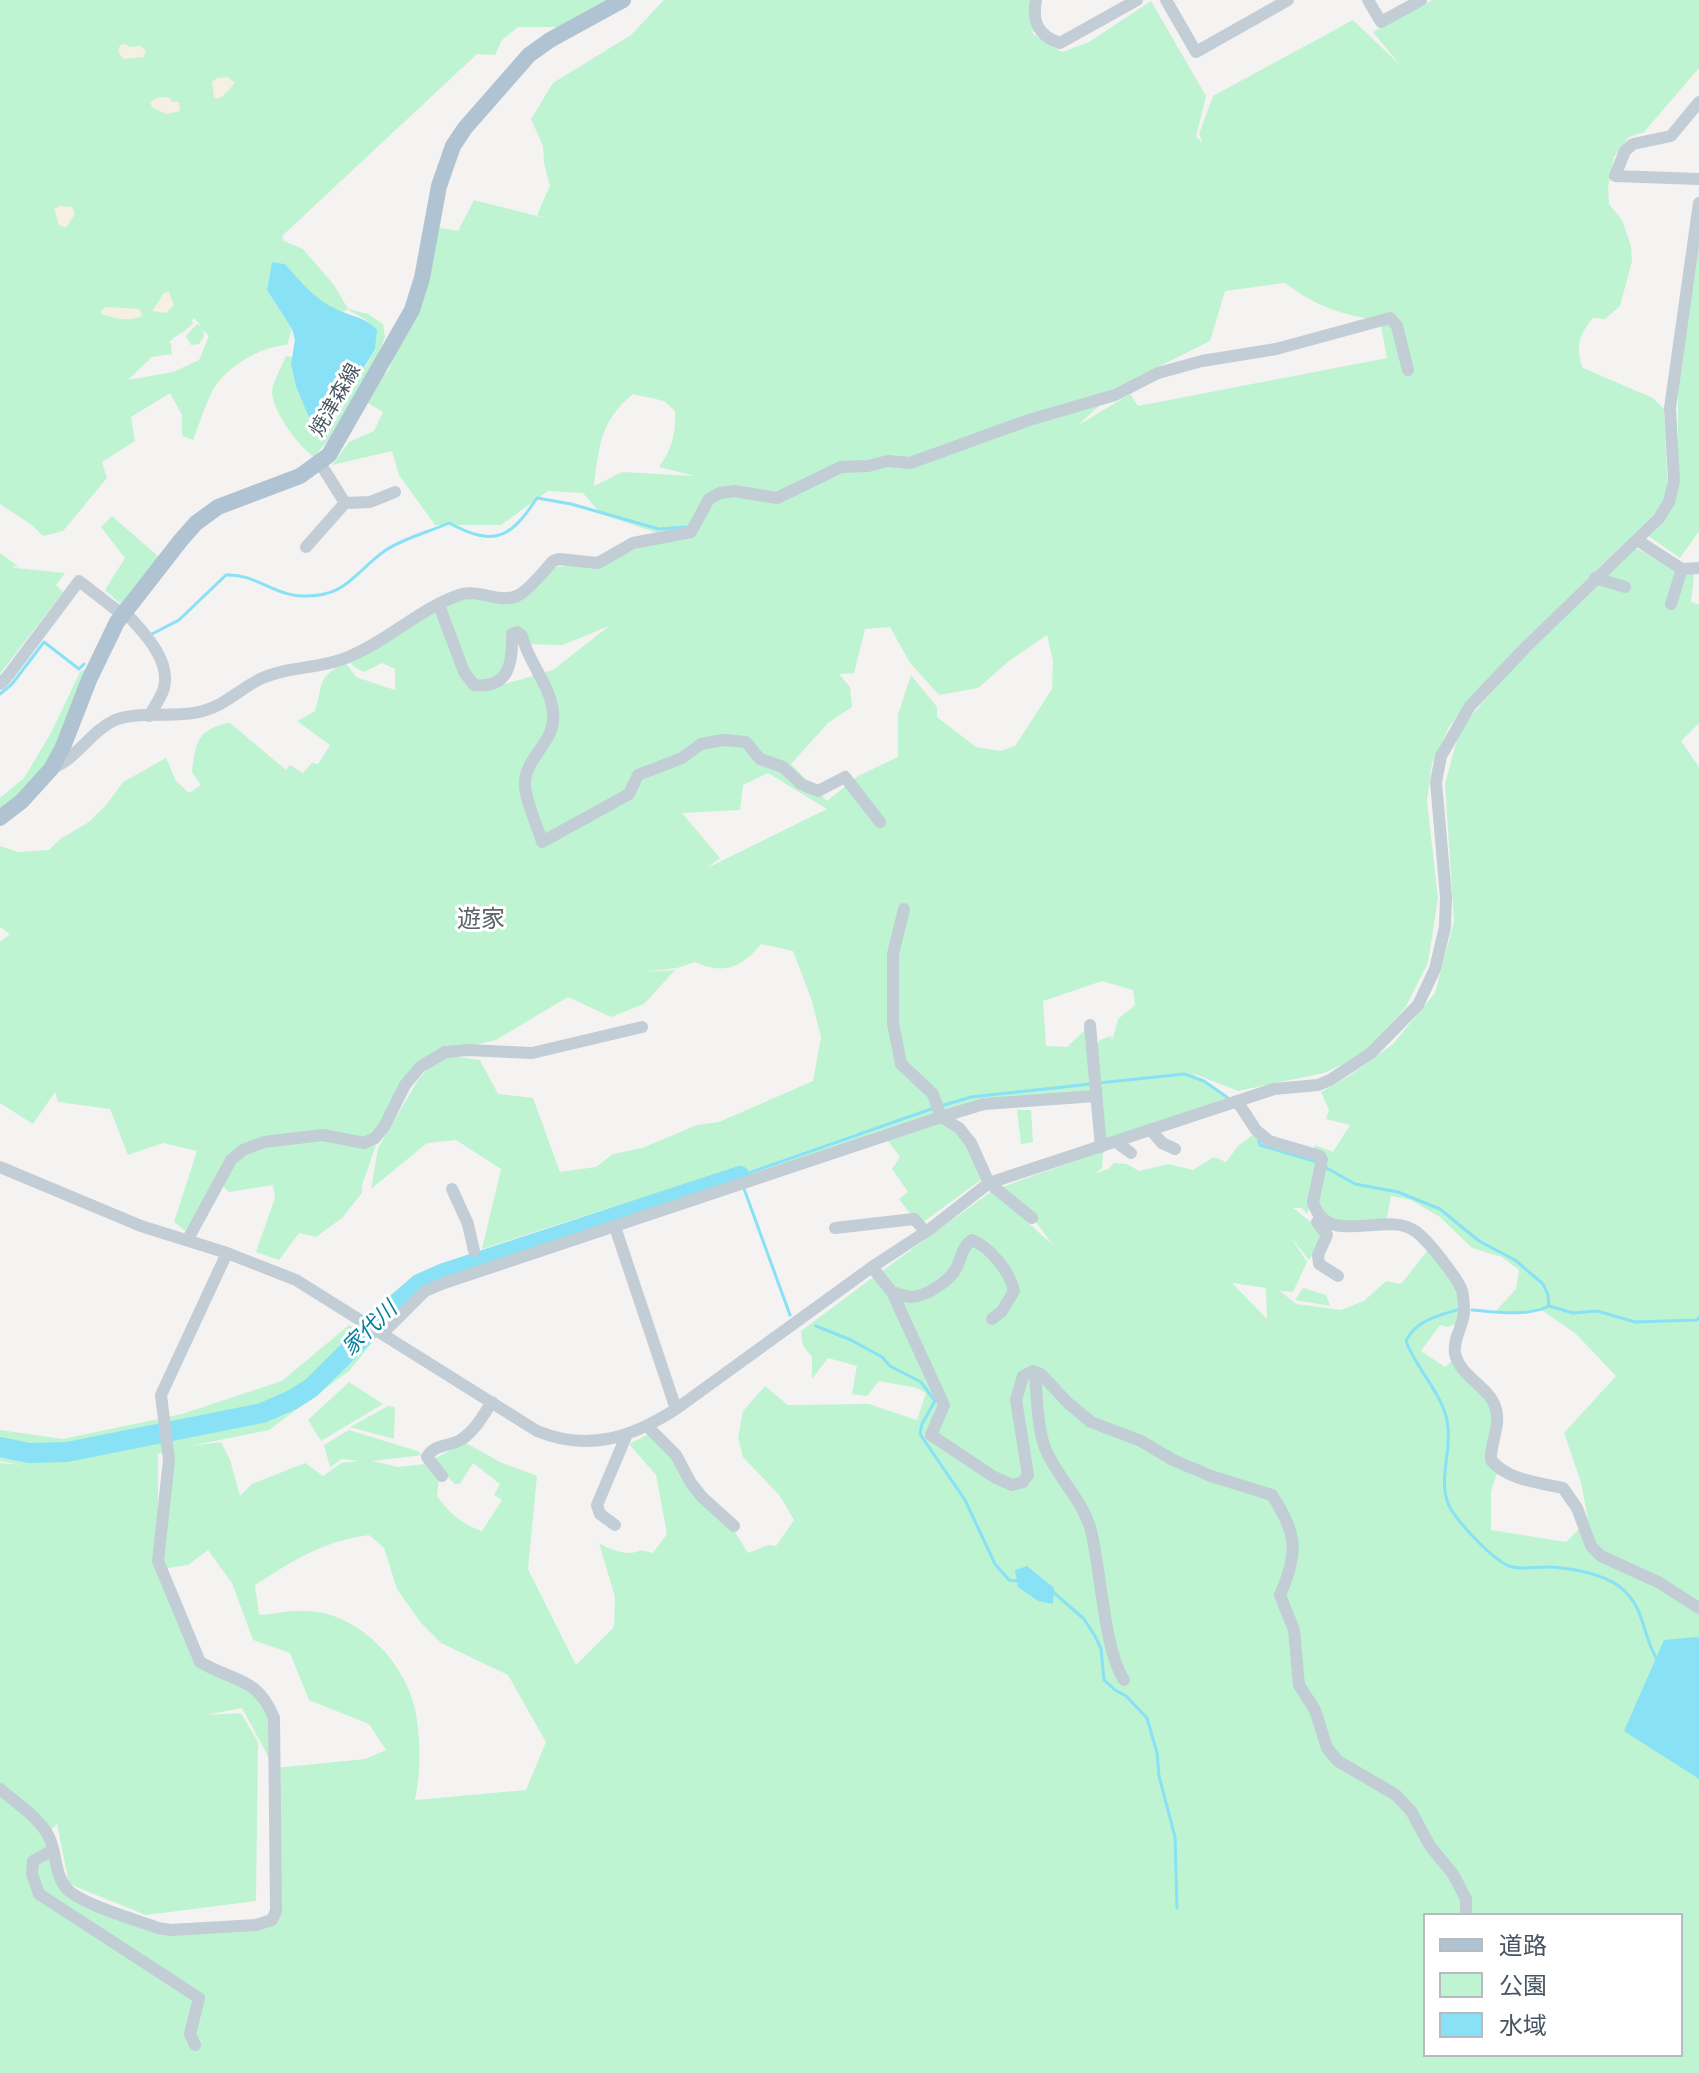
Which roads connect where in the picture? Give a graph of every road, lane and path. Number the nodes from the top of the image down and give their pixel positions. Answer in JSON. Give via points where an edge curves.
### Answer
{"nodes":[{"id":1,"x":623,"y":0,"type":"edge"},
{"id":2,"x":1036,"y":0,"type":"edge"},
{"id":3,"x":1137,"y":0,"type":"edge"},
{"id":4,"x":1166,"y":0,"type":"edge"},
{"id":5,"x":1288,"y":0,"type":"edge"},
{"id":6,"x":1368,"y":0,"type":"edge"},
{"id":7,"x":1421,"y":0,"type":"edge"},
{"id":8,"x":1699,"y":102,"type":"edge"},
{"id":9,"x":1699,"y":179,"type":"edge"},
{"id":10,"x":1699,"y":203,"type":"edge"},
{"id":11,"x":1408,"y":370,"type":"dead end"},
{"id":12,"x":320,"y":463,"type":"junction"},
{"id":13,"x":395,"y":492,"type":"dead end"},
{"id":14,"x":345,"y":503,"type":"junction"},
{"id":15,"x":1637,"y":540,"type":"junction"},
{"id":16,"x":306,"y":547,"type":"dead end"},
{"id":17,"x":1699,"y":568,"type":"edge"},
{"id":18,"x":1682,"y":569,"type":"junction"},
{"id":19,"x":1595,"y":578,"type":"junction"},
{"id":20,"x":1625,"y":587,"type":"dead end"},
{"id":21,"x":1671,"y":604,"type":"dead end"},
{"id":22,"x":439,"y":605,"type":"junction"},
{"id":23,"x":124,"y":614,"type":"junction"},
{"id":24,"x":0,"y":684,"type":"edge"},
{"id":25,"x":149,"y":716,"type":"junction"},
{"id":26,"x":51,"y":769,"type":"junction"},
{"id":27,"x":0,"y":818,"type":"edge"},
{"id":28,"x":880,"y":822,"type":"dead end"},
{"id":29,"x":904,"y":909,"type":"dead end"},
{"id":30,"x":1090,"y":1025,"type":"dead end"},
{"id":31,"x":642,"y":1027,"type":"dead end"},
{"id":32,"x":1096,"y":1089,"type":"junction"},
{"id":33,"x":1232,"y":1103,"type":"junction"},
{"id":34,"x":939,"y":1110,"type":"junction"},
{"id":35,"x":1151,"y":1130,"type":"junction"},
{"id":36,"x":1116,"y":1142,"type":"junction"},
{"id":37,"x":1101,"y":1147,"type":"junction"},
{"id":38,"x":1175,"y":1149,"type":"dead end"},
{"id":39,"x":1131,"y":1153,"type":"dead end"},
{"id":40,"x":0,"y":1167,"type":"edge"},
{"id":41,"x":989,"y":1183,"type":"junction"},
{"id":42,"x":452,"y":1189,"type":"dead end"},
{"id":43,"x":1313,"y":1202,"type":"junction"},
{"id":44,"x":1032,"y":1218,"type":"dead end"},
{"id":45,"x":615,"y":1227,"type":"junction"},
{"id":46,"x":835,"y":1228,"type":"dead end"},
{"id":47,"x":926,"y":1232,"type":"junction"},
{"id":48,"x":188,"y":1239,"type":"junction"},
{"id":49,"x":474,"y":1251,"type":"dead end"},
{"id":50,"x":227,"y":1253,"type":"junction"},
{"id":51,"x":872,"y":1267,"type":"junction"},
{"id":52,"x":1338,"y":1276,"type":"dead end"},
{"id":53,"x":892,"y":1292,"type":"junction"},
{"id":54,"x":992,"y":1319,"type":"dead end"},
{"id":55,"x":383,"y":1333,"type":"junction"},
{"id":56,"x":1035,"y":1372,"type":"junction"},
{"id":57,"x":492,"y":1402,"type":"junction"},
{"id":58,"x":676,"y":1409,"type":"junction"},
{"id":59,"x":648,"y":1427,"type":"junction"},
{"id":60,"x":627,"y":1434,"type":"junction"},
{"id":61,"x":442,"y":1476,"type":"dead end"},
{"id":62,"x":615,"y":1525,"type":"dead end"},
{"id":63,"x":734,"y":1526,"type":"dead end"},
{"id":64,"x":1699,"y":1608,"type":"edge"},
{"id":65,"x":1124,"y":1680,"type":"dead end"},
{"id":66,"x":0,"y":1789,"type":"edge"},
{"id":67,"x":53,"y":1850,"type":"junction"},
{"id":68,"x":1466,"y":1913,"type":"edge"},
{"id":69,"x":195,"y":2045,"type":"dead end"}],
"edges":[{"from":1,"to":12,"type":"main road","name":"焼津森線","via":[[529,55],[459,137],[439,186],[412,310]]},
{"from":2,"to":3,"type":"street","via":[[1038,30],[1060,43]]},
{"from":4,"to":5,"type":"street","via":[[1196,52]]},
{"from":6,"to":7,"type":"street","via":[[1381,22]]},
{"from":8,"to":9,"type":"street","via":[[1671,136],[1633,144],[1625,151],[1615,176]]},
{"from":10,"to":15,"type":"street","via":[[1670,408],[1674,481],[1665,509]]},
{"from":11,"to":22,"type":"street","via":[[1390,318],[1276,349],[1202,361],[910,463],[841,467],[777,498],[720,493],[709,499],[691,532],[633,543],[598,563],[553,561],[512,598],[476,592]]},
{"from":12,"to":14,"type":"street"},
{"from":12,"to":23,"type":"main road","name":"焼津森線","via":[[300,476],[218,507],[196,523]]},
{"from":13,"to":14,"type":"street","via":[[370,502]]},
{"from":14,"to":16,"type":"street"},
{"from":15,"to":18,"type":"street"},
{"from":15,"to":19,"type":"street"},
{"from":17,"to":18,"type":"street"},
{"from":18,"to":21,"type":"street"},
{"from":19,"to":20,"type":"street"},
{"from":19,"to":33,"type":"street","via":[[1470,706],[1441,756],[1436,782],[1445,927],[1435,969],[1418,1005],[1371,1053],[1330,1080],[1274,1089]]},
{"from":22,"to":25,"type":"street","via":[[347,658],[281,671],[202,712]]},
{"from":22,"to":28,"type":"street","via":[[474,685],[488,687],[501,681],[508,669],[512,634],[517,632],[548,689],[553,720],[524,784],[542,842],[629,794],[638,775],[682,758],[701,744],[723,740],[746,742],[760,759],[783,767],[818,791],[845,777]]},
{"from":23,"to":24,"type":"street","via":[[79,581]]},
{"from":23,"to":25,"type":"street","via":[[149,638],[165,675],[162,694]]},
{"from":23,"to":26,"type":"main road","name":"焼津森線","via":[[104,646]]},
{"from":25,"to":26,"type":"street","via":[[114,720]]},
{"from":26,"to":27,"type":"main road","name":"焼津森線"},
{"from":29,"to":34,"type":"street","via":[[893,954],[897,1053],[901,1064],[933,1094]]},
{"from":30,"to":32,"type":"street"},
{"from":31,"to":48,"type":"street","via":[[532,1053],[445,1052],[420,1067],[405,1085],[375,1138],[364,1143],[323,1135],[243,1150],[231,1160]]},
{"from":32,"to":34,"type":"street"},
{"from":32,"to":37,"type":"street"},
{"from":33,"to":35,"type":"street"},
{"from":33,"to":43,"type":"street","via":[[1269,1141],[1313,1152],[1321,1166]]},
{"from":34,"to":41,"type":"street","via":[[971,1143]]},
{"from":34,"to":45,"type":"street"},
{"from":35,"to":36,"type":"street"},
{"from":35,"to":38,"type":"street"},
{"from":36,"to":37,"type":"street"},
{"from":36,"to":39,"type":"street"},
{"from":37,"to":41,"type":"street"},
{"from":40,"to":48,"type":"street","via":[[141,1226]]},
{"from":41,"to":44,"type":"street"},
{"from":41,"to":47,"type":"street"},
{"from":42,"to":49,"type":"street"},
{"from":43,"to":52,"type":"street","via":[[1311,1216],[1327,1235],[1319,1264]]},
{"from":43,"to":64,"type":"street","via":[[1330,1224],[1397,1224],[1423,1238],[1460,1287],[1464,1311],[1455,1355],[1494,1401],[1497,1423],[1491,1460],[1509,1475],[1563,1488],[1601,1556]]},
{"from":45,"to":55,"type":"street","via":[[425,1291]]},
{"from":45,"to":58,"type":"street"},
{"from":46,"to":47,"type":"street","via":[[914,1219]]},
{"from":47,"to":51,"type":"street"},
{"from":48,"to":50,"type":"street"},
{"from":50,"to":55,"type":"street","via":[[296,1280]]},
{"from":50,"to":67,"type":"street","via":[[161,1395],[169,1460],[158,1561],[200,1662],[260,1691],[274,1718],[276,1911],[272,1920],[256,1925],[158,1928],[68,1890]]},
{"from":51,"to":53,"type":"street"},
{"from":51,"to":58,"type":"street"},
{"from":53,"to":54,"type":"street","via":[[918,1296],[947,1280],[964,1245],[972,1240],[984,1245],[1012,1281],[1008,1303]]},
{"from":53,"to":56,"type":"street","via":[[944,1405],[931,1435],[1012,1485],[1028,1475],[1016,1400],[1023,1376]]},
{"from":55,"to":57,"type":"street"},
{"from":56,"to":65,"type":"street","via":[[1044,1445],[1090,1528],[1110,1640]]},
{"from":56,"to":68,"type":"street","via":[[1091,1422],[1211,1476],[1272,1495],[1288,1520],[1295,1549],[1280,1595],[1294,1630],[1299,1685],[1315,1710],[1327,1748],[1411,1811],[1453,1874],[1466,1899]]},
{"from":57,"to":60,"type":"street","via":[[558,1439],[578,1442]]},
{"from":57,"to":61,"type":"street","via":[[458,1443],[430,1451],[427,1457]]},
{"from":58,"to":59,"type":"street"},
{"from":59,"to":60,"type":"street"},
{"from":59,"to":63,"type":"street","via":[[676,1455],[702,1497]]},
{"from":60,"to":62,"type":"street","via":[[597,1505]]},
{"from":66,"to":67,"type":"street","via":[[44,1828]]},
{"from":67,"to":69,"type":"street","via":[[33,1861],[39,1894],[199,1998],[190,2034]]}]}
